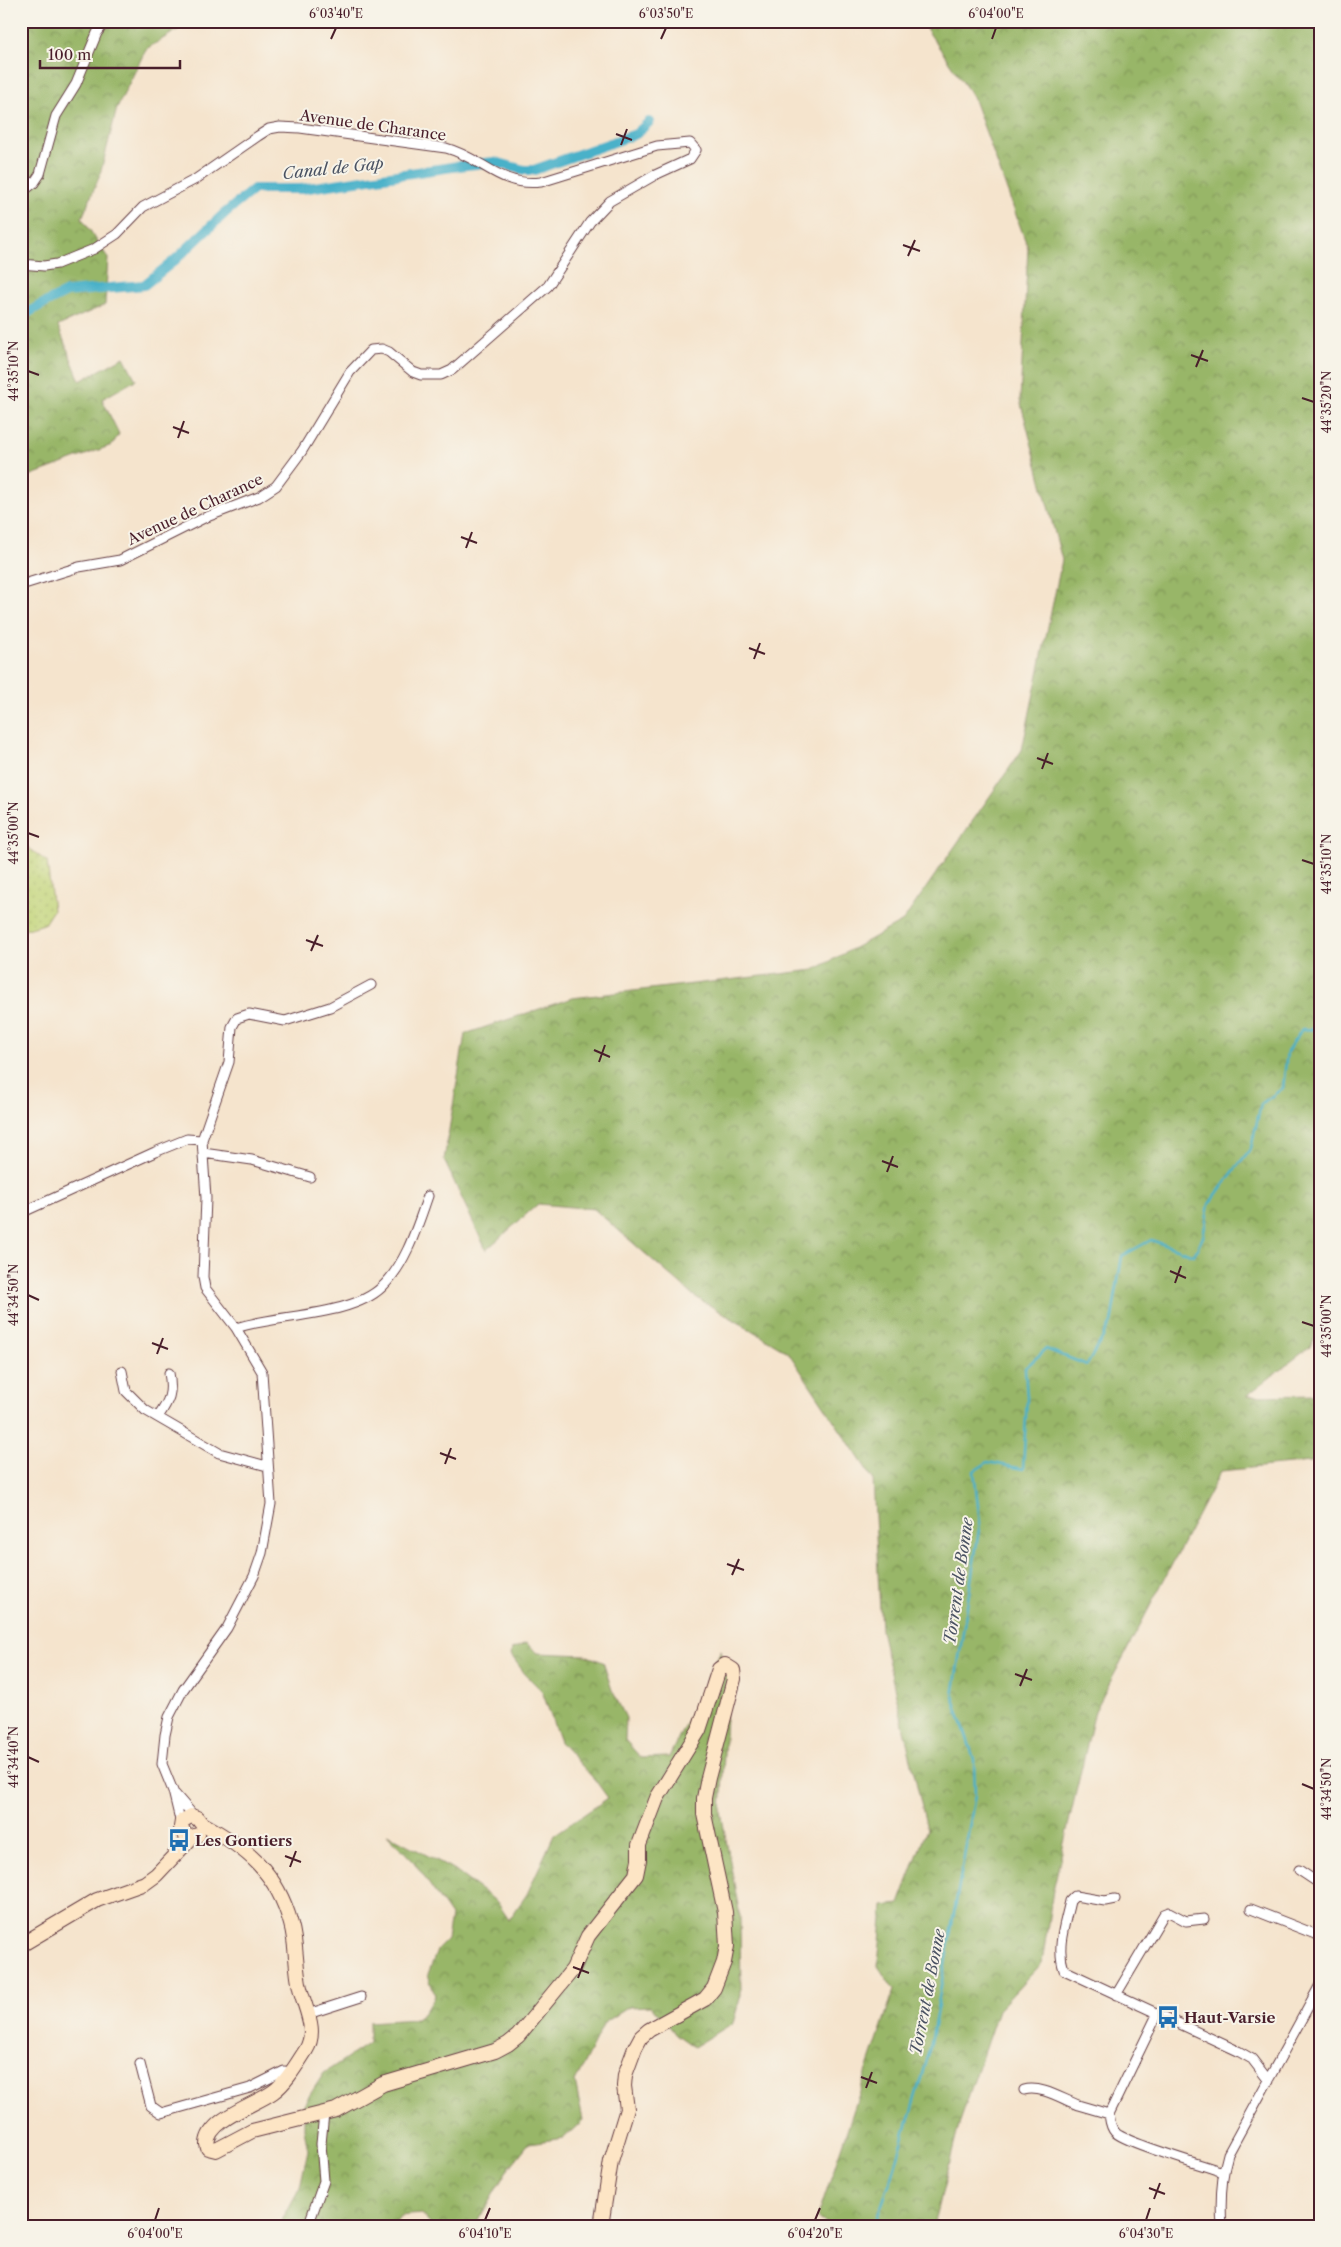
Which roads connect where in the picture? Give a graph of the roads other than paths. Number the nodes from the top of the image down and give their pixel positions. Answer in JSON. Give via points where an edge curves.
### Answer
{"nodes":[{"id":1,"x":106,"y":21,"type":"edge"},
{"id":2,"x":21,"y":193,"type":"edge"},
{"id":3,"x":21,"y":264,"type":"edge"},
{"id":4,"x":21,"y":585,"type":"edge"},
{"id":5,"x":371,"y":985,"type":"dead end"},
{"id":6,"x":202,"y":1140,"type":"junction"},
{"id":7,"x":203,"y":1153,"type":"junction"},
{"id":8,"x":310,"y":1177,"type":"dead end"},
{"id":9,"x":428,"y":1196,"type":"dead end"},
{"id":10,"x":21,"y":1213,"type":"edge"},
{"id":11,"x":236,"y":1328,"type":"junction"},
{"id":12,"x":122,"y":1370,"type":"dead end"},
{"id":13,"x":169,"y":1373,"type":"dead end"},
{"id":14,"x":158,"y":1418,"type":"junction"},
{"id":15,"x":267,"y":1466,"type":"junction"},
{"id":16,"x":173,"y":1791,"type":"junction"},
{"id":17,"x":190,"y":1829,"type":"junction"},
{"id":18,"x":1299,"y":1870,"type":"dead end"},
{"id":19,"x":1320,"y":1884,"type":"edge"},
{"id":20,"x":1115,"y":1899,"type":"dead end"},
{"id":21,"x":1251,"y":1909,"type":"dead end"},
{"id":22,"x":1204,"y":1919,"type":"dead end"},
{"id":23,"x":1320,"y":1936,"type":"edge"},
{"id":24,"x":21,"y":1945,"type":"edge"},
{"id":25,"x":1320,"y":1986,"type":"edge"},
{"id":26,"x":1116,"y":1995,"type":"junction"},
{"id":27,"x":361,"y":1997,"type":"dead end"},
{"id":28,"x":1158,"y":2013,"type":"junction"},
{"id":29,"x":308,"y":2014,"type":"junction"},
{"id":30,"x":140,"y":2064,"type":"dead end"},
{"id":31,"x":290,"y":2072,"type":"junction"},
{"id":32,"x":1269,"y":2081,"type":"junction"},
{"id":33,"x":1024,"y":2090,"type":"dead end"},
{"id":34,"x":324,"y":2113,"type":"junction"},
{"id":35,"x":1110,"y":2114,"type":"junction"},
{"id":36,"x":1223,"y":2172,"type":"junction"},
{"id":37,"x":308,"y":2226,"type":"edge"},
{"id":38,"x":602,"y":2226,"type":"edge"},
{"id":39,"x":1222,"y":2226,"type":"edge"}],
"edges":[{"from":1,"to":2,"type":"street","via":[[76,84],[56,116],[40,174]]},
{"from":3,"to":4,"type":"street","name":"Avenue de Charance","via":[[57,264],[94,249],[117,234],[144,207],[196,179],[269,129],[280,127],[446,148],[458,151],[512,181],[530,184],[657,146],[690,143],[696,150],[690,160],[655,175],[610,201],[590,222],[548,286],[452,370],[436,376],[421,375],[389,352],[376,348],[371,350],[350,372],[289,470],[276,486],[259,497],[204,518],[120,560],[79,566]]},
{"from":5,"to":6,"type":"street","via":[[330,1007],[285,1021],[249,1014],[237,1018],[232,1027],[227,1068]]},
{"from":6,"to":7,"type":"street"},
{"from":6,"to":10,"type":"street","via":[[187,1139]]},
{"from":7,"to":8,"type":"street","via":[[252,1160]]},
{"from":7,"to":11,"type":"street","via":[[206,1198],[202,1256],[205,1288]]},
{"from":9,"to":11,"type":"street","via":[[408,1248],[382,1287],[368,1297],[354,1304]]},
{"from":11,"to":15,"type":"street","via":[[262,1372]]},
{"from":12,"to":14,"type":"street","via":[[126,1391]]},
{"from":13,"to":14,"type":"street","via":[[172,1386],[168,1402]]},
{"from":14,"to":15,"type":"street","via":[[219,1453]]},
{"from":15,"to":16,"type":"street","via":[[270,1520],[254,1576],[227,1628],[183,1690],[164,1735],[162,1764]]},
{"from":16,"to":17,"type":"street"},
{"from":16,"to":17,"type":"street"},
{"from":17,"to":24,"type":"street","via":[[172,1859],[156,1876],[97,1900]]},
{"from":17,"to":29,"type":"street","via":[[225,1838],[249,1854],[273,1879],[291,1924],[296,1965]]},
{"from":18,"to":19,"type":"street"},
{"from":20,"to":26,"type":"street","via":[[1106,1901],[1075,1896],[1070,1901],[1060,1959],[1064,1970]]},
{"from":21,"to":23,"type":"street"},
{"from":22,"to":26,"type":"street","via":[[1186,1921],[1169,1912],[1164,1914]]},
{"from":25,"to":32,"type":"street"},
{"from":26,"to":28,"type":"street"},
{"from":27,"to":29,"type":"street"},
{"from":28,"to":32,"type":"street","via":[[1252,2059]]},
{"from":28,"to":35,"type":"street"},
{"from":29,"to":31,"type":"street","via":[[311,2038]]},
{"from":30,"to":31,"type":"street","via":[[151,2106],[161,2113],[250,2088],[284,2071]]},
{"from":31,"to":34,"type":"street","via":[[274,2092],[213,2128],[207,2139],[208,2148],[216,2150],[252,2131]]},
{"from":32,"to":36,"type":"street","via":[[1228,2154]]},
{"from":33,"to":35,"type":"street","via":[[1041,2090]]},
{"from":34,"to":37,"type":"street","via":[[321,2144],[324,2181]]},
{"from":34,"to":38,"type":"street","via":[[336,2110],[383,2084],[495,2052],[518,2036],[573,1969],[588,1936],[636,1876],[639,1845],[657,1798],[699,1730],[719,1669],[730,1666],[734,1670],[734,1679],[704,1798],[704,1814],[725,1912],[727,1946],[724,1962],[714,1988],[704,1999],[640,2037],[625,2075],[627,2109],[611,2161]]},
{"from":35,"to":36,"type":"street","via":[[1110,2124],[1115,2133]]},
{"from":36,"to":39,"type":"street"}]}
